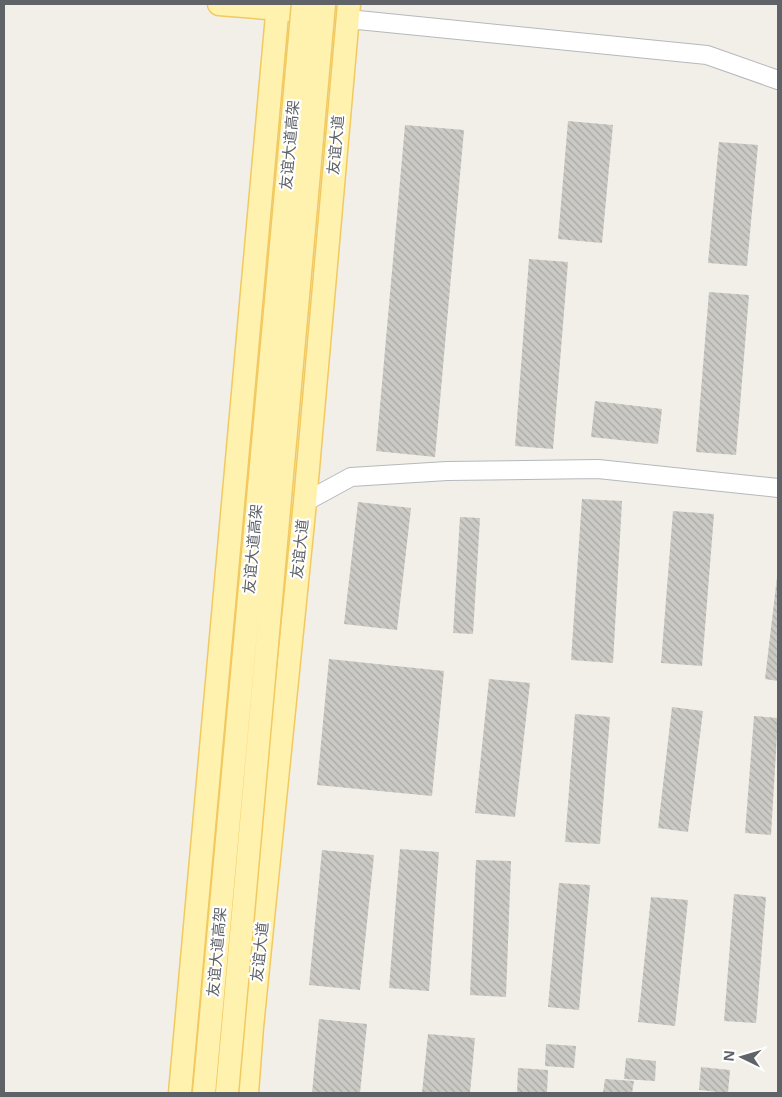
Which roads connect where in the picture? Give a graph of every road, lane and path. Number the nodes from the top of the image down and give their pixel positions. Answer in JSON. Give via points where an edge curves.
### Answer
{"nodes":[{"id":1,"x":219,"y":4,"type":"edge"},
{"id":2,"x":303,"y":4,"type":"edge"},
{"id":3,"x":324,"y":4,"type":"edge"},
{"id":4,"x":278,"y":5,"type":"edge"},
{"id":5,"x":348,"y":12,"type":"edge"},
{"id":6,"x":778,"y":80,"type":"edge"},
{"id":7,"x":778,"y":488,"type":"edge"},
{"id":8,"x":305,"y":502,"type":"junction"},
{"id":9,"x":180,"y":1093,"type":"edge"},
{"id":10,"x":204,"y":1093,"type":"edge"},
{"id":11,"x":227,"y":1093,"type":"edge"},
{"id":12,"x":247,"y":1093,"type":"edge"}],
"edges":[{"from":1,"to":4,"type":"main road"},
{"from":2,"to":10,"type":"main road","name":"友谊大道高架","bridge":true},
{"from":3,"to":11,"type":"main road","name":"友谊大道高架","bridge":true},
{"from":4,"to":5,"type":"main road"},
{"from":4,"to":9,"type":"main road"},
{"from":5,"to":6,"type":"street","via":[[707,55]]},
{"from":5,"to":8,"type":"main road","name":"友谊大道"},
{"from":7,"to":8,"type":"street","via":[[598,469],[447,471],[351,477]]},
{"from":8,"to":12,"type":"main road","name":"友谊大道"}]}
